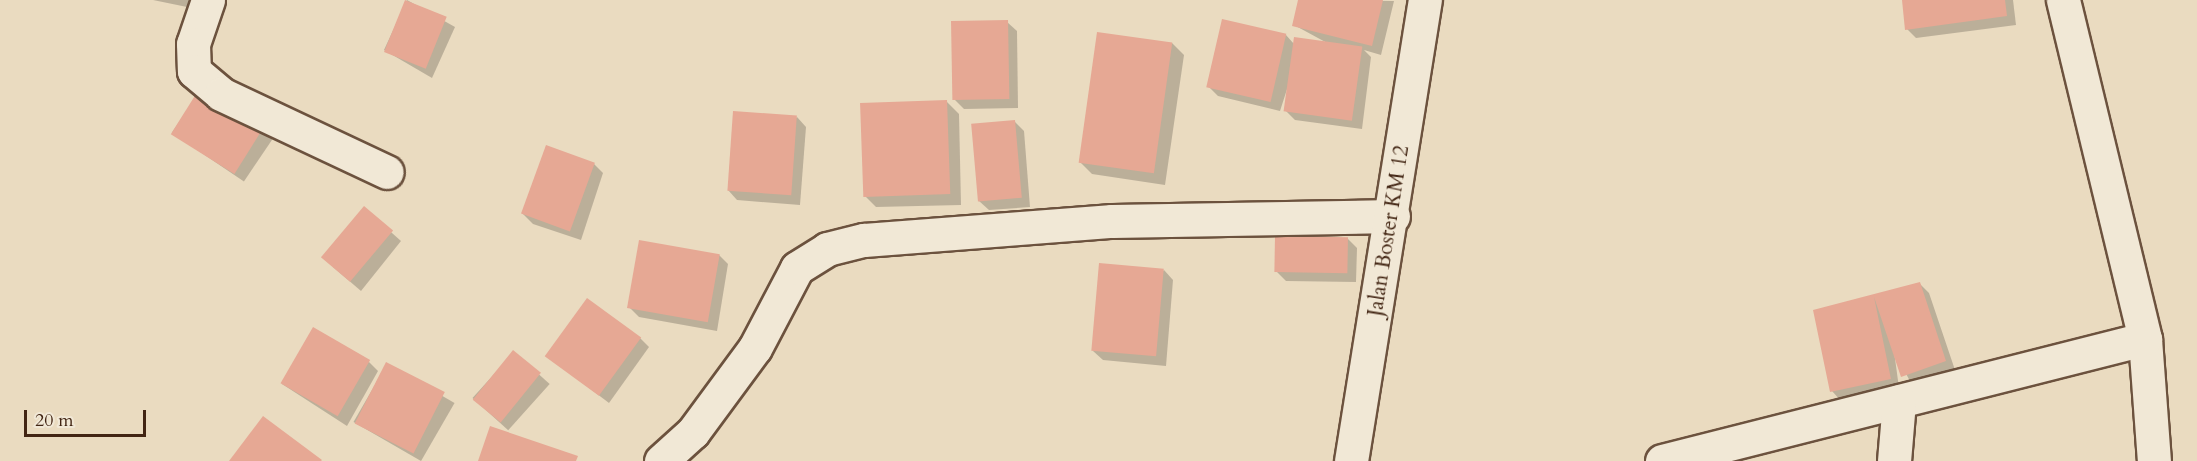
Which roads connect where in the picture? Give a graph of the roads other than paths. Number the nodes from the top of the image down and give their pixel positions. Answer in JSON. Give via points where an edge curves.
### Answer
{"nodes":[{"id":1,"x":208,"y":0,"type":"edge"},
{"id":2,"x":1425,"y":0,"type":"edge"},
{"id":3,"x":2063,"y":0,"type":"edge"},
{"id":4,"x":387,"y":172,"type":"dead end"},
{"id":5,"x":1393,"y":216,"type":"junction"},
{"id":6,"x":2145,"y":339,"type":"junction"},
{"id":7,"x":1899,"y":401,"type":"junction"},
{"id":8,"x":1669,"y":460,"type":"edge"},
{"id":9,"x":661,"y":461,"type":"edge"},
{"id":10,"x":1351,"y":461,"type":"edge"},
{"id":11,"x":1894,"y":461,"type":"edge"},
{"id":12,"x":2154,"y":461,"type":"edge"}],
"edges":[{"from":1,"to":4,"type":"street","via":[[194,44],[194,71],[220,94]]},
{"from":2,"to":5,"type":"street","name":"Jalan Boster KM 12"},
{"from":3,"to":6,"type":"street"},
{"from":5,"to":9,"type":"street","via":[[1112,221],[864,240],[827,249],[797,268],[756,348],[693,432]]},
{"from":5,"to":10,"type":"street","name":"Jalan Boster KM 12"},
{"from":6,"to":7,"type":"street"},
{"from":6,"to":12,"type":"street"},
{"from":7,"to":8,"type":"street"},
{"from":7,"to":11,"type":"street"}]}
